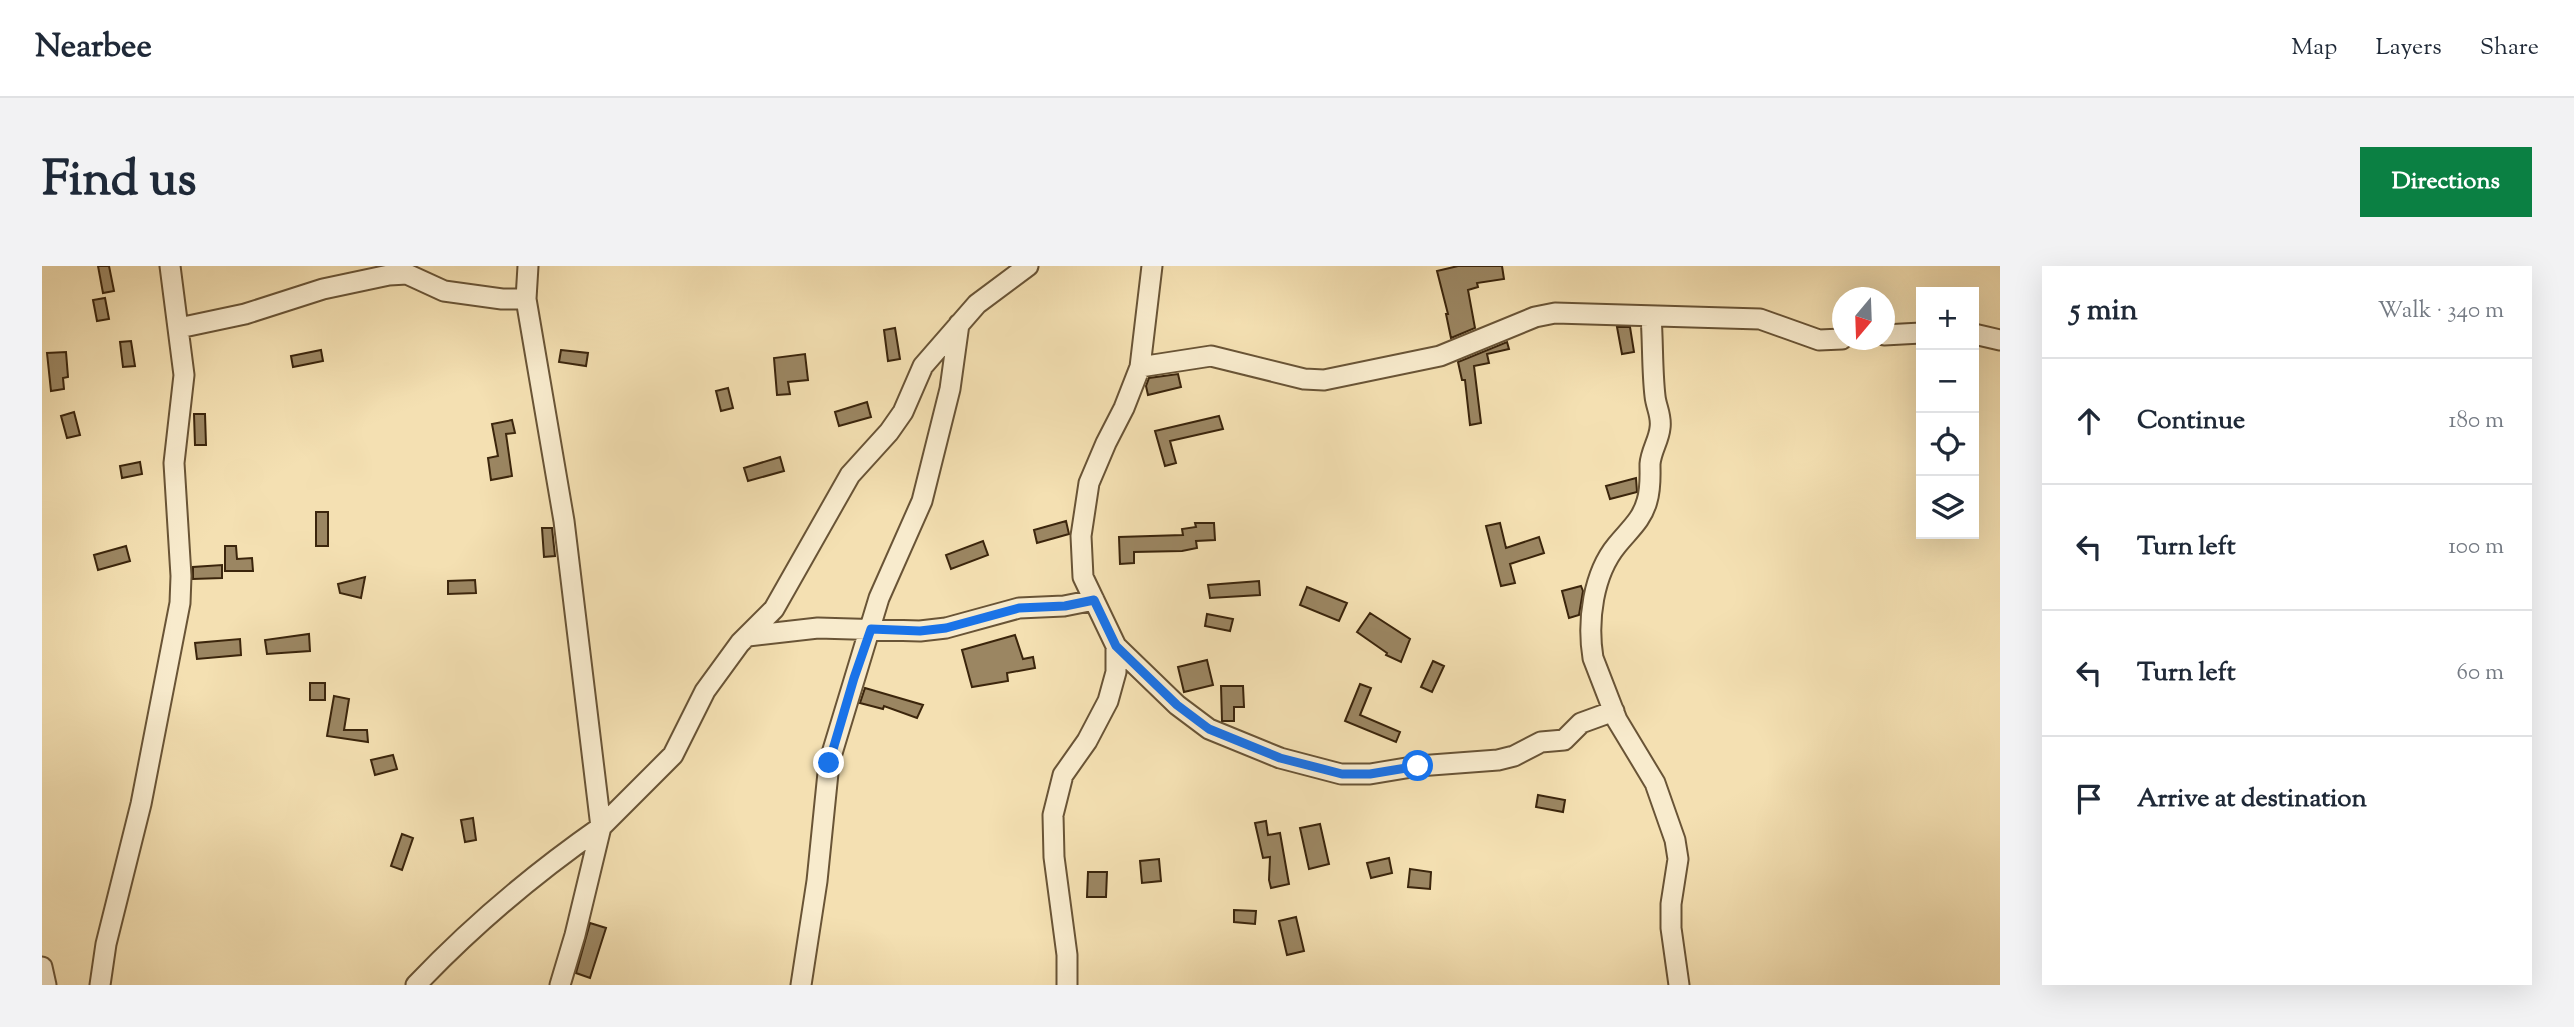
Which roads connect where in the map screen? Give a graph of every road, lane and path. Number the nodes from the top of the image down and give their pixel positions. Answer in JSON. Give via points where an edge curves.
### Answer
{"nodes":[{"id":1,"x":170,"y":266,"type":"edge"},
{"id":2,"x":528,"y":266,"type":"edge"},
{"id":3,"x":1028,"y":266,"type":"edge"},
{"id":4,"x":1153,"y":266,"type":"edge"},
{"id":5,"x":526,"y":299,"type":"junction"},
{"id":6,"x":1651,"y":316,"type":"junction"},
{"id":7,"x":959,"y":323,"type":"junction"},
{"id":8,"x":179,"y":328,"type":"junction"},
{"id":9,"x":1916,"y":333,"type":"edge"},
{"id":10,"x":1895,"y":334,"type":"edge"},
{"id":11,"x":1979,"y":335,"type":"edge"},
{"id":12,"x":1832,"y":339,"type":"edge"},
{"id":13,"x":2000,"y":340,"type":"edge"},
{"id":14,"x":1140,"y":367,"type":"junction"},
{"id":15,"x":1094,"y":600,"type":"junction"},
{"id":16,"x":871,"y":629,"type":"junction"},
{"id":17,"x":748,"y":636,"type":"junction"},
{"id":18,"x":1116,"y":646,"type":"junction"},
{"id":19,"x":1614,"y":711,"type":"junction"},
{"id":20,"x":601,"y":827,"type":"junction"},
{"id":21,"x":42,"y":967,"type":"edge"},
{"id":22,"x":46,"y":985,"type":"edge"},
{"id":23,"x":100,"y":985,"type":"edge"},
{"id":24,"x":416,"y":985,"type":"edge"},
{"id":25,"x":560,"y":985,"type":"edge"},
{"id":26,"x":801,"y":985,"type":"edge"},
{"id":27,"x":1067,"y":985,"type":"edge"},
{"id":28,"x":1679,"y":985,"type":"edge"}],
"edges":[{"from":1,"to":8,"type":"street"},
{"from":2,"to":5,"type":"street"},
{"from":3,"to":7,"type":"street"},
{"from":4,"to":14,"type":"street"},
{"from":5,"to":8,"type":"street","via":[[444,290],[407,274],[389,275]]},
{"from":5,"to":20,"type":"street","via":[[564,521]]},
{"from":6,"to":12,"type":"street","via":[[1760,319],[1819,340]]},
{"from":6,"to":14,"type":"street","via":[[1555,313],[1440,356],[1324,380],[1211,356]]},
{"from":6,"to":19,"type":"street","via":[[1655,400],[1660,414],[1650,464],[1652,476],[1638,522],[1603,568],[1593,608],[1593,658]]},
{"from":7,"to":16,"type":"street","via":[[950,388],[922,501],[879,598]]},
{"from":7,"to":17,"type":"street","via":[[923,366],[889,432],[850,475],[774,609]]},
{"from":8,"to":23,"type":"street","via":[[184,375],[174,463],[180,603]]},
{"from":9,"to":10,"type":"street"},
{"from":11,"to":13,"type":"street"},
{"from":14,"to":15,"type":"street","via":[[1089,483],[1081,536],[1083,577]]},
{"from":15,"to":16,"type":"street","via":[[1019,608],[946,628]]},
{"from":15,"to":18,"type":"street"},
{"from":16,"to":17,"type":"street","via":[[818,628]]},
{"from":16,"to":26,"type":"street","via":[[829,763]]},
{"from":17,"to":20,"type":"street","via":[[705,691],[673,755]]},
{"from":18,"to":19,"type":"street","via":[[1209,729],[1280,758],[1342,774],[1498,760],[1541,742],[1564,740],[1581,723]]},
{"from":18,"to":27,"type":"street","via":[[1116,672],[1108,701],[1063,775],[1053,815]]},
{"from":19,"to":28,"type":"street","via":[[1656,783],[1675,840],[1678,859],[1671,928]]},
{"from":20,"to":24,"type":"street","via":[[547,864]]},
{"from":20,"to":25,"type":"street"},
{"from":21,"to":22,"type":"street"}]}
